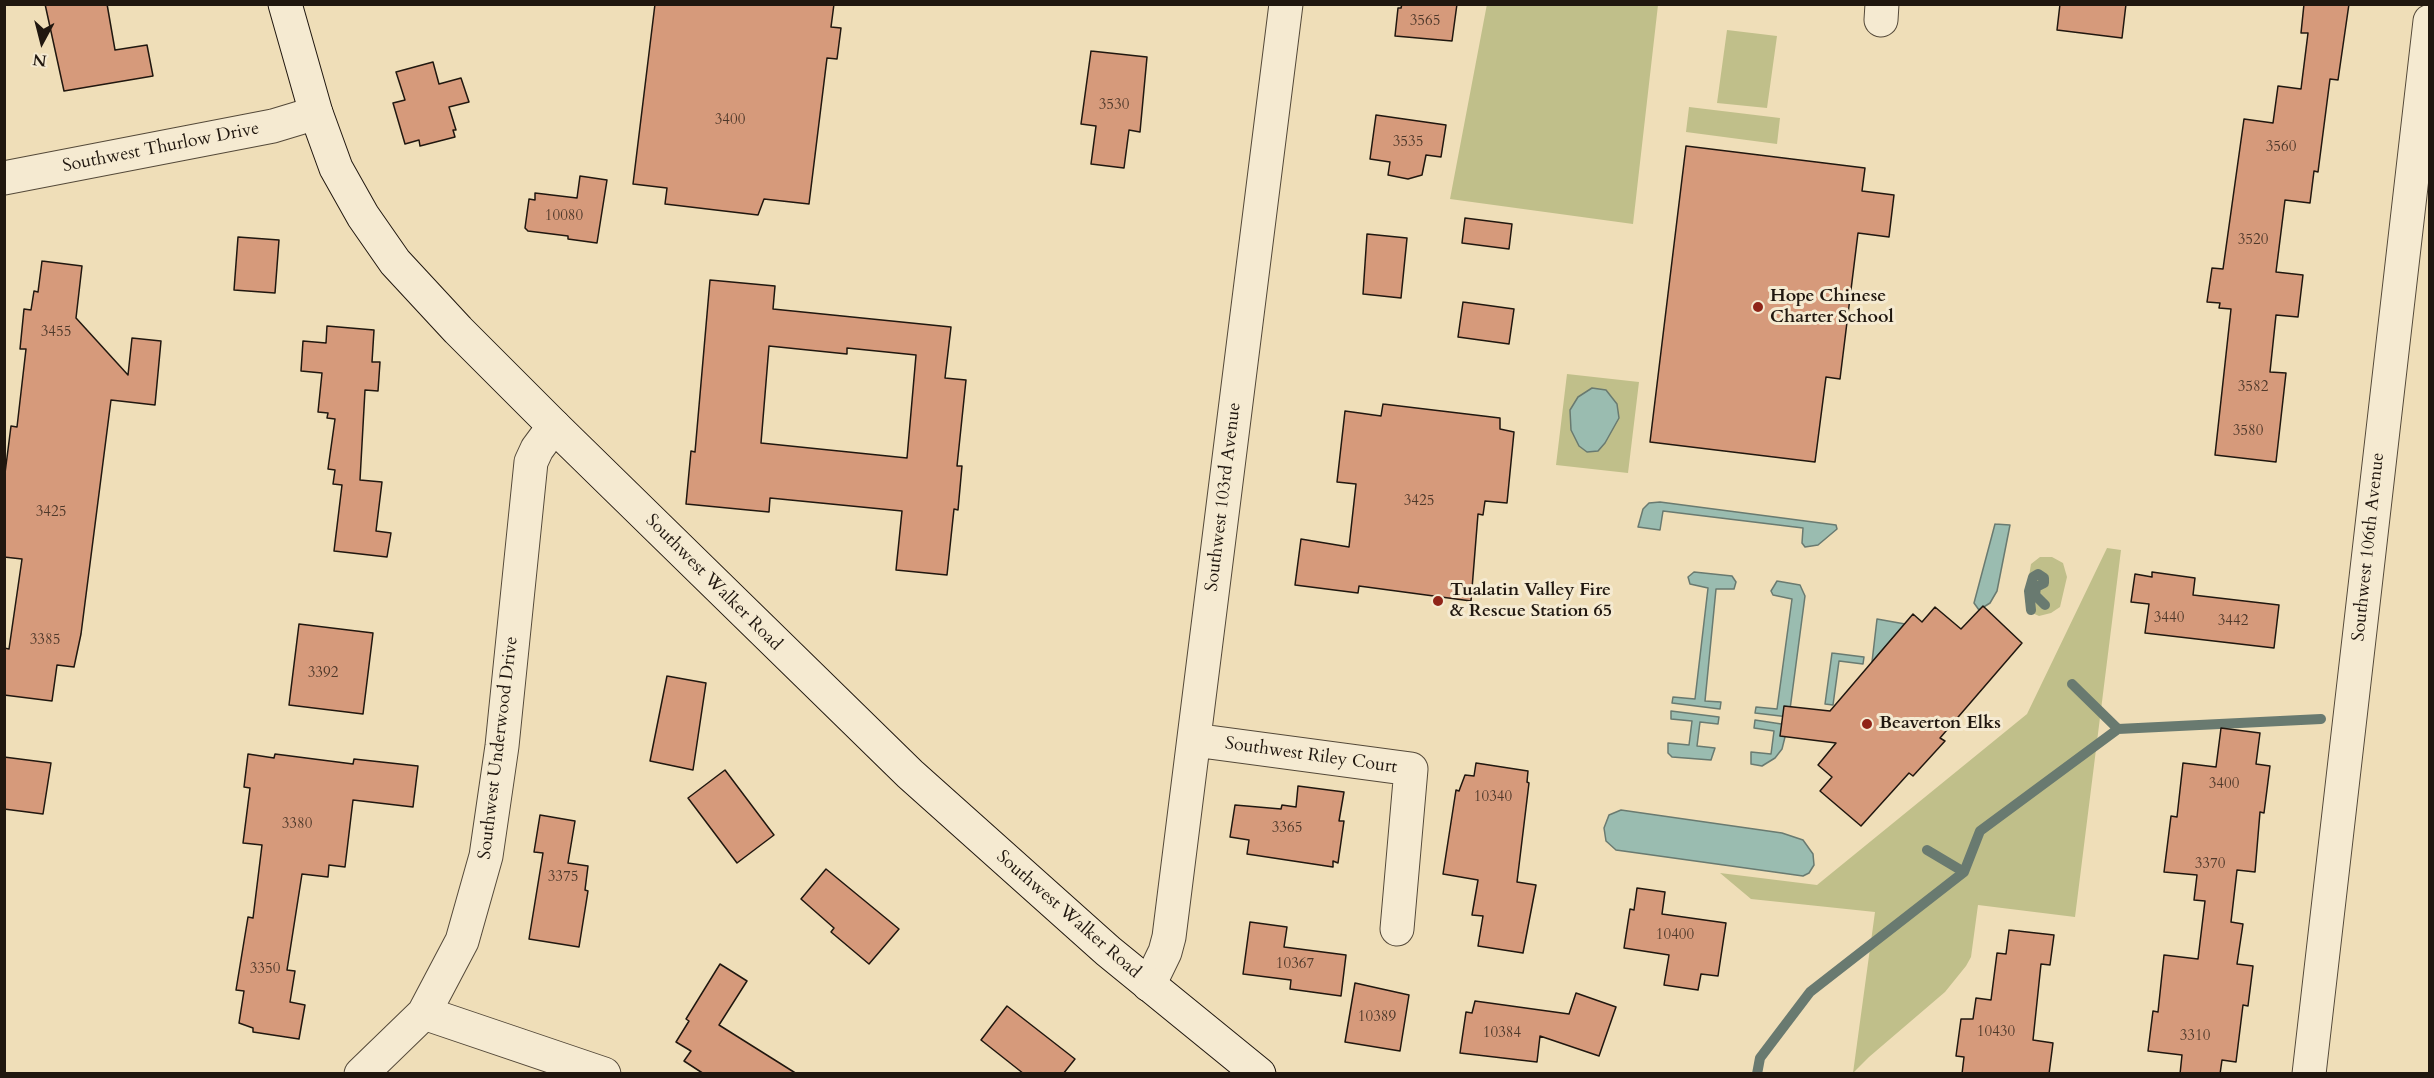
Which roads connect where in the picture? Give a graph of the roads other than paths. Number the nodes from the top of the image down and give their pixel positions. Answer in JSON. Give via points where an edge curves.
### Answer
{"nodes":[{"id":1,"x":285,"y":4,"type":"edge"},
{"id":2,"x":1286,"y":4,"type":"edge"},
{"id":3,"x":2430,"y":21,"type":"edge"},
{"id":4,"x":316,"y":113,"type":"junction"},
{"id":5,"x":4,"y":178,"type":"edge"},
{"id":6,"x":554,"y":426,"type":"junction"},
{"id":7,"x":1194,"y":741,"type":"junction"},
{"id":8,"x":1397,"y":929,"type":"dead end"},
{"id":9,"x":1149,"y":985,"type":"junction"},
{"id":10,"x":424,"y":1013,"type":"junction"},
{"id":11,"x":361,"y":1074,"type":"edge"},
{"id":12,"x":604,"y":1074,"type":"edge"},
{"id":13,"x":1259,"y":1074,"type":"edge"},
{"id":14,"x":2309,"y":1074,"type":"edge"}],
"edges":[{"from":1,"to":4,"type":"street","name":"Southwest Walker Road"},
{"from":2,"to":7,"type":"street","name":"Southwest 103rd Avenue"},
{"from":3,"to":14,"type":"street","name":"Southwest 106th Avenue"},
{"from":4,"to":5,"type":"street","name":"Southwest Thurlow Drive","via":[[273,126]]},
{"from":4,"to":6,"type":"street","name":"Southwest Walker Road","via":[[336,168],[395,262]]},
{"from":6,"to":9,"type":"street","name":"Southwest Walker Road","via":[[910,774]]},
{"from":6,"to":10,"type":"street","name":"Southwest Underwood Drive","via":[[531,462],[503,735],[486,856],[462,941]]},
{"from":7,"to":8,"type":"street","name":"Southwest Riley Court","via":[[1411,769]]},
{"from":7,"to":9,"type":"street","name":"Southwest 103rd Avenue","via":[[1168,937]]},
{"from":9,"to":13,"type":"street","name":"Southwest Walker Road"},
{"from":10,"to":11,"type":"street","name":"Southwest Underwood Drive"},
{"from":10,"to":12,"type":"street"}]}
